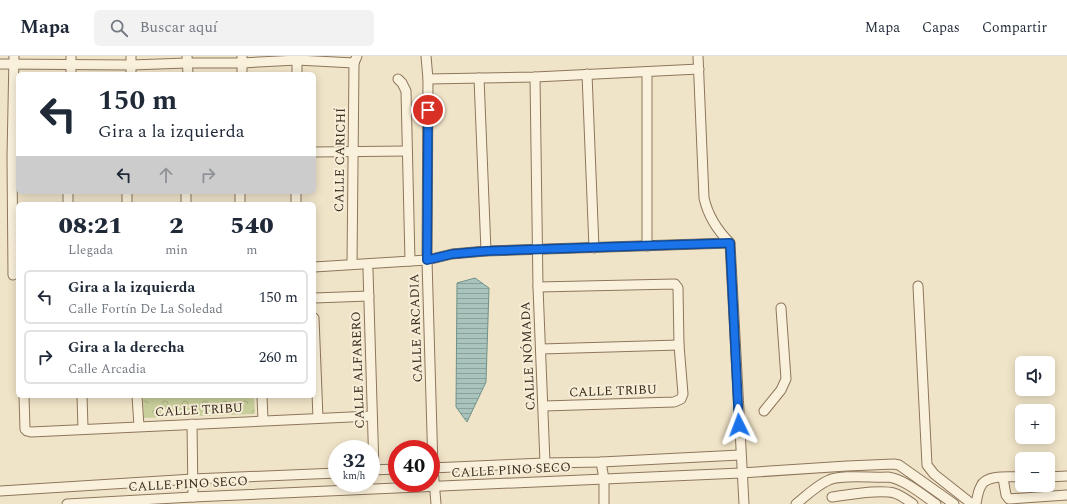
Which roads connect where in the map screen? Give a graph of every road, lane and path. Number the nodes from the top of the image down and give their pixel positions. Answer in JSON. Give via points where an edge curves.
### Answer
{"nodes":[{"id":1,"x":426,"y":56,"type":"edge"},
{"id":2,"x":698,"y":56,"type":"edge"},
{"id":3,"x":297,"y":58,"type":"edge"},
{"id":4,"x":14,"y":60,"type":"edge"},
{"id":5,"x":187,"y":60,"type":"edge"},
{"id":6,"x":242,"y":60,"type":"edge"},
{"id":7,"x":355,"y":60,"type":"edge"},
{"id":8,"x":0,"y":64,"type":"edge"},
{"id":9,"x":71,"y":65,"type":"edge"},
{"id":10,"x":131,"y":65,"type":"edge"},
{"id":11,"x":699,"y":69,"type":"junction"},
{"id":12,"x":188,"y":72,"type":"edge"},
{"id":13,"x":242,"y":72,"type":"edge"},
{"id":14,"x":297,"y":72,"type":"edge"},
{"id":15,"x":647,"y":72,"type":"junction"},
{"id":16,"x":587,"y":74,"type":"junction"},
{"id":17,"x":535,"y":77,"type":"junction"},
{"id":18,"x":479,"y":78,"type":"junction"},
{"id":19,"x":398,"y":79,"type":"dead end"},
{"id":20,"x":428,"y":79,"type":"junction"},
{"id":21,"x":407,"y":151,"type":"junction"},
{"id":22,"x":316,"y":152,"type":"edge"},
{"id":23,"x":353,"y":152,"type":"junction"},
{"id":24,"x":15,"y":157,"type":"edge"},
{"id":25,"x":730,"y":243,"type":"junction"},
{"id":26,"x":647,"y":246,"type":"junction"},
{"id":27,"x":594,"y":248,"type":"junction"},
{"id":28,"x":537,"y":249,"type":"junction"},
{"id":29,"x":486,"y":251,"type":"junction"},
{"id":30,"x":427,"y":260,"type":"junction"},
{"id":31,"x":410,"y":261,"type":"junction"},
{"id":32,"x":352,"y":264,"type":"junction"},
{"id":33,"x":316,"y":267,"type":"edge"},
{"id":34,"x":368,"y":270,"type":"dead end"},
{"id":35,"x":13,"y":275,"type":"dead end"},
{"id":36,"x":918,"y":286,"type":"dead end"},
{"id":37,"x":538,"y":287,"type":"junction"},
{"id":38,"x":369,"y":296,"type":"junction"},
{"id":39,"x":316,"y":298,"type":"edge"},
{"id":40,"x":781,"y":308,"type":"dead end"},
{"id":41,"x":679,"y":345,"type":"junction"},
{"id":42,"x":541,"y":349,"type":"junction"},
{"id":43,"x":316,"y":368,"type":"edge"},
{"id":44,"x":24,"y":398,"type":"edge"},
{"id":45,"x":82,"y":398,"type":"edge"},
{"id":46,"x":137,"y":398,"type":"edge"},
{"id":47,"x":262,"y":398,"type":"edge"},
{"id":48,"x":544,"y":406,"type":"junction"},
{"id":49,"x":764,"y":411,"type":"dead end"},
{"id":50,"x":372,"y":416,"type":"junction"},
{"id":51,"x":318,"y":418,"type":"junction"},
{"id":52,"x":263,"y":420,"type":"junction"},
{"id":53,"x":192,"y":424,"type":"junction"},
{"id":54,"x":139,"y":426,"type":"junction"},
{"id":55,"x":83,"y":428,"type":"junction"},
{"id":56,"x":372,"y":440,"type":"edge"},
{"id":57,"x":431,"y":440,"type":"edge"},
{"id":58,"x":740,"y":455,"type":"junction"},
{"id":59,"x":601,"y":462,"type":"junction"},
{"id":60,"x":546,"y":463,"type":"junction"},
{"id":61,"x":440,"y":468,"type":"edge"},
{"id":62,"x":328,"y":472,"type":"edge"},
{"id":63,"x":741,"y":472,"type":"junction"},
{"id":64,"x":1067,"y":476,"type":"edge"},
{"id":65,"x":1015,"y":477,"type":"edge"},
{"id":66,"x":1055,"y":477,"type":"edge"},
{"id":67,"x":1003,"y":478,"type":"junction"},
{"id":68,"x":193,"y":479,"type":"junction"},
{"id":69,"x":604,"y":479,"type":"junction"},
{"id":70,"x":440,"y":486,"type":"edge"},
{"id":71,"x":388,"y":488,"type":"edge"},
{"id":72,"x":0,"y":491,"type":"edge"},
{"id":73,"x":435,"y":492,"type":"edge"},
{"id":74,"x":1067,"y":495,"type":"edge"},
{"id":75,"x":193,"y":497,"type":"junction"},
{"id":76,"x":832,"y":497,"type":"dead end"},
{"id":77,"x":67,"y":504,"type":"edge"},
{"id":78,"x":436,"y":504,"type":"edge"},
{"id":79,"x":604,"y":504,"type":"edge"},
{"id":80,"x":744,"y":504,"type":"edge"},
{"id":81,"x":796,"y":504,"type":"edge"},
{"id":82,"x":913,"y":504,"type":"edge"},
{"id":83,"x":936,"y":504,"type":"edge"},
{"id":84,"x":954,"y":504,"type":"edge"},
{"id":85,"x":972,"y":504,"type":"edge"},
{"id":86,"x":976,"y":504,"type":"edge"}],
"edges":[{"from":1,"to":20,"type":"street","name":"CALLE ARCADIA"},
{"from":2,"to":11,"type":"street"},
{"from":3,"to":6,"type":"street"},
{"from":3,"to":7,"type":"street"},
{"from":3,"to":14,"type":"street"},
{"from":4,"to":8,"type":"street"},
{"from":4,"to":9,"type":"street"},
{"from":4,"to":24,"type":"street"},
{"from":5,"to":6,"type":"street"},
{"from":5,"to":10,"type":"street"},
{"from":5,"to":12,"type":"street"},
{"from":6,"to":13,"type":"street"},
{"from":7,"to":23,"type":"street","name":"CALLE CARICHÍ"},
{"from":9,"to":10,"type":"street"},
{"from":11,"to":15,"type":"street"},
{"from":11,"to":25,"type":"street","via":[[704,198],[710,218]]},
{"from":15,"to":16,"type":"street"},
{"from":15,"to":26,"type":"street"},
{"from":16,"to":17,"type":"street"},
{"from":16,"to":27,"type":"street"},
{"from":17,"to":18,"type":"street"},
{"from":17,"to":28,"type":"street","name":"CALLE NÓMADA"},
{"from":18,"to":20,"type":"street"},
{"from":18,"to":29,"type":"street"},
{"from":19,"to":21,"type":"street","via":[[406,91]]},
{"from":20,"to":30,"type":"street","name":"CALLE ARCADIA"},
{"from":21,"to":23,"type":"street"},
{"from":21,"to":31,"type":"street"},
{"from":22,"to":23,"type":"street"},
{"from":23,"to":32,"type":"street","name":"CALLE CARICHÍ"},
{"from":24,"to":35,"type":"street"},
{"from":25,"to":26,"type":"street"},
{"from":25,"to":58,"type":"street"},
{"from":26,"to":27,"type":"street"},
{"from":27,"to":28,"type":"street"},
{"from":28,"to":29,"type":"street"},
{"from":28,"to":37,"type":"street","name":"CALLE NÓMADA"},
{"from":29,"to":30,"type":"street","via":[[452,254]]},
{"from":30,"to":31,"type":"street"},
{"from":30,"to":57,"type":"street","name":"CALLE ARCADIA"},
{"from":31,"to":32,"type":"street"},
{"from":32,"to":33,"type":"street"},
{"from":34,"to":38,"type":"street","name":"CALLE ALFARERO"},
{"from":36,"to":85,"type":"street","via":[[927,465],[934,474]]},
{"from":37,"to":41,"type":"street","via":[[676,284]]},
{"from":37,"to":42,"type":"street","name":"CALLE NÓMADA"},
{"from":38,"to":39,"type":"street"},
{"from":38,"to":50,"type":"street","name":"CALLE ALFARERO"},
{"from":40,"to":49,"type":"street","via":[[786,379],[781,390]]},
{"from":41,"to":42,"type":"street"},
{"from":41,"to":48,"type":"street","name":"CALLE TRIBU","via":[[683,394],[681,399],[674,402]]},
{"from":42,"to":48,"type":"street","name":"CALLE NÓMADA"},
{"from":43,"to":51,"type":"street"},
{"from":44,"to":55,"type":"street","name":"CALLE TRIBU","via":[[27,431]]},
{"from":45,"to":55,"type":"street"},
{"from":46,"to":54,"type":"street"},
{"from":47,"to":52,"type":"street"},
{"from":48,"to":60,"type":"street","name":"CALLE NÓMADA"},
{"from":50,"to":51,"type":"street","name":"CALLE TRIBU"},
{"from":50,"to":56,"type":"street","name":"CALLE ALFARERO"},
{"from":51,"to":52,"type":"street","name":"CALLE TRIBU"},
{"from":52,"to":53,"type":"street","name":"CALLE TRIBU"},
{"from":53,"to":54,"type":"street","name":"CALLE TRIBU"},
{"from":53,"to":68,"type":"street"},
{"from":54,"to":55,"type":"street","name":"CALLE TRIBU"},
{"from":58,"to":59,"type":"street","name":"CALLE PINO SECO"},
{"from":58,"to":63,"type":"street"},
{"from":59,"to":60,"type":"street","name":"CALLE PINO SECO"},
{"from":59,"to":69,"type":"street"},
{"from":60,"to":61,"type":"street","name":"CALLE PINO SECO"},
{"from":62,"to":68,"type":"street","name":"CALLE PINO SECO"},
{"from":63,"to":69,"type":"street","name":"CALLE PINO SECO"},
{"from":63,"to":80,"type":"street"},
{"from":63,"to":84,"type":"street","name":"CALLE PINO SECO","via":[[894,464]]},
{"from":64,"to":66,"type":"street"},
{"from":65,"to":67,"type":"street"},
{"from":67,"to":74,"type":"street","via":[[1009,499]]},
{"from":67,"to":86,"type":"street","via":[[984,481]]},
{"from":68,"to":72,"type":"street","name":"CALLE PINO SECO"},
{"from":68,"to":75,"type":"street"},
{"from":69,"to":70,"type":"street","name":"CALLE PINO SECO"},
{"from":69,"to":79,"type":"street"},
{"from":71,"to":75,"type":"street","name":"CALLE PINO SECO"},
{"from":73,"to":78,"type":"street","name":"CALLE ARCADIA"},
{"from":75,"to":77,"type":"street","name":"CALLE PINO SECO"},
{"from":76,"to":82,"type":"street","via":[[884,492],[895,493]]},
{"from":81,"to":83,"type":"street","via":[[831,479],[850,478],[894,478]]}]}
